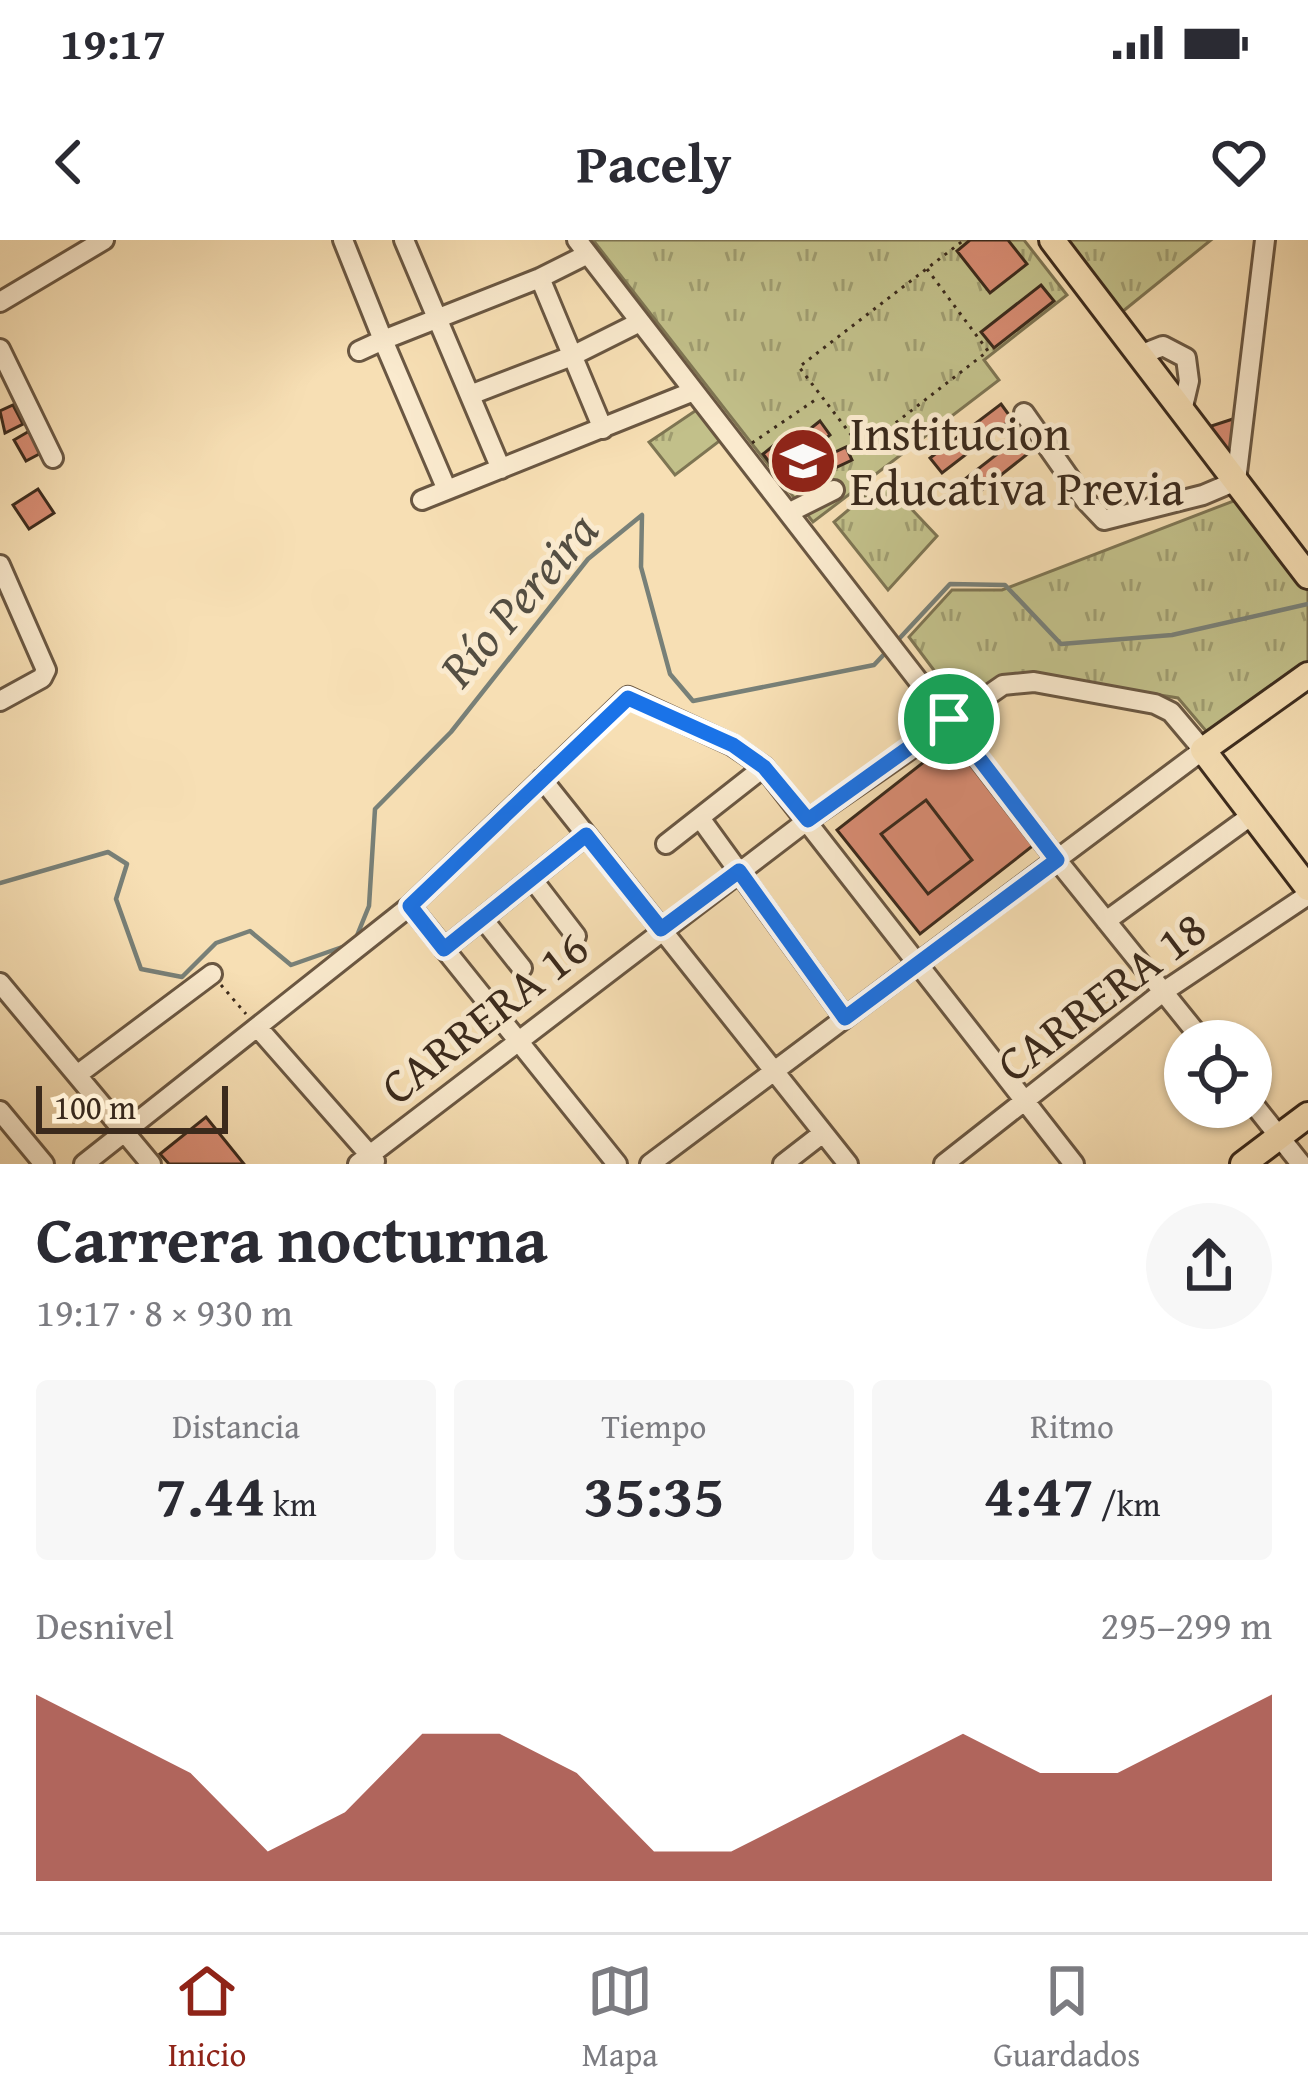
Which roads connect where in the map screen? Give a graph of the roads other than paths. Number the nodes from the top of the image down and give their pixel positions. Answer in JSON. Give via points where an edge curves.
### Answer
{"nodes":[{"id":1,"x":104,"y":240,"type":"edge"},
{"id":2,"x":343,"y":240,"type":"edge"},
{"id":3,"x":1052,"y":240,"type":"edge"},
{"id":4,"x":1265,"y":240,"type":"edge"},
{"id":5,"x":407,"y":241,"type":"edge"},
{"id":6,"x":582,"y":247,"type":"edge"},
{"id":7,"x":540,"y":278,"type":"junction"},
{"id":8,"x":0,"y":302,"type":"edge"},
{"id":9,"x":438,"y":317,"type":"junction"},
{"id":10,"x":640,"y":322,"type":"junction"},
{"id":11,"x":383,"y":340,"type":"junction"},
{"id":12,"x":0,"y":349,"type":"edge"},
{"id":13,"x":358,"y":351,"type":"dead end"},
{"id":14,"x":1140,"y":355,"type":"junction"},
{"id":15,"x":572,"y":356,"type":"junction"},
{"id":16,"x":694,"y":391,"type":"junction"},
{"id":17,"x":470,"y":395,"type":"junction"},
{"id":18,"x":1182,"y":411,"type":"junction"},
{"id":19,"x":1024,"y":413,"type":"dead end"},
{"id":20,"x":603,"y":429,"type":"junction"},
{"id":21,"x":53,"y":458,"type":"dead end"},
{"id":22,"x":500,"y":469,"type":"junction"},
{"id":23,"x":1236,"y":481,"type":"junction"},
{"id":24,"x":447,"y":490,"type":"junction"},
{"id":25,"x":834,"y":490,"type":"dead end"},
{"id":26,"x":422,"y":500,"type":"dead end"},
{"id":27,"x":790,"y":512,"type":"junction"},
{"id":28,"x":0,"y":566,"type":"edge"},
{"id":29,"x":1308,"y":576,"type":"edge"},
{"id":30,"x":1308,"y":676,"type":"edge"},
{"id":31,"x":0,"y":700,"type":"edge"},
{"id":32,"x":949,"y":719,"type":"junction"},
{"id":33,"x":1203,"y":750,"type":"junction"},
{"id":34,"x":764,"y":767,"type":"junction"},
{"id":35,"x":542,"y":779,"type":"junction"},
{"id":36,"x":1252,"y":815,"type":"junction"},
{"id":37,"x":700,"y":818,"type":"junction"},
{"id":38,"x":808,"y":820,"type":"junction"},
{"id":39,"x":586,"y":835,"type":"junction"},
{"id":40,"x":666,"y":844,"type":"dead end"},
{"id":41,"x":1057,"y":860,"type":"junction"},
{"id":42,"x":739,"y":871,"type":"junction"},
{"id":43,"x":533,"y":880,"type":"junction"},
{"id":44,"x":1308,"y":892,"type":"edge"},
{"id":45,"x":410,"y":906,"type":"junction"},
{"id":46,"x":483,"y":919,"type":"junction"},
{"id":47,"x":1106,"y":921,"type":"junction"},
{"id":48,"x":661,"y":929,"type":"junction"},
{"id":49,"x":576,"y":936,"type":"dead end"},
{"id":50,"x":444,"y":949,"type":"junction"},
{"id":51,"x":917,"y":964,"type":"junction"},
{"id":52,"x":522,"y":968,"type":"dead end"},
{"id":53,"x":212,"y":974,"type":"road end"},
{"id":54,"x":2,"y":988,"type":"edge"},
{"id":55,"x":1163,"y":992,"type":"junction"},
{"id":56,"x":845,"y":1018,"type":"junction"},
{"id":57,"x":1186,"y":1020,"type":"edge"},
{"id":58,"x":259,"y":1030,"type":"junction"},
{"id":59,"x":518,"y":1041,"type":"junction"},
{"id":60,"x":774,"y":1071,"type":"junction"},
{"id":61,"x":77,"y":1076,"type":"junction"},
{"id":62,"x":1025,"y":1102,"type":"junction"},
{"id":63,"x":0,"y":1111,"type":"edge"},
{"id":64,"x":1308,"y":1115,"type":"edge"},
{"id":65,"x":1272,"y":1128,"type":"edge"},
{"id":66,"x":126,"y":1133,"type":"junction"},
{"id":67,"x":824,"y":1133,"type":"junction"},
{"id":68,"x":1279,"y":1137,"type":"junction"},
{"id":69,"x":369,"y":1161,"type":"edge"},
{"id":70,"x":44,"y":1164,"type":"edge"},
{"id":71,"x":85,"y":1164,"type":"edge"},
{"id":72,"x":151,"y":1164,"type":"edge"},
{"id":73,"x":617,"y":1164,"type":"edge"},
{"id":74,"x":650,"y":1164,"type":"edge"},
{"id":75,"x":782,"y":1164,"type":"edge"},
{"id":76,"x":848,"y":1164,"type":"edge"},
{"id":77,"x":944,"y":1164,"type":"edge"},
{"id":78,"x":1074,"y":1164,"type":"edge"},
{"id":79,"x":1243,"y":1164,"type":"edge"},
{"id":80,"x":1301,"y":1164,"type":"edge"}],
"edges":[{"from":1,"to":8,"type":"street"},
{"from":2,"to":11,"type":"street"},
{"from":3,"to":14,"type":"main road"},
{"from":4,"to":23,"type":"street"},
{"from":5,"to":9,"type":"street"},
{"from":6,"to":7,"type":"street"},
{"from":6,"to":10,"type":"street"},
{"from":7,"to":9,"type":"street"},
{"from":7,"to":15,"type":"street"},
{"from":9,"to":11,"type":"street"},
{"from":9,"to":17,"type":"street"},
{"from":10,"to":15,"type":"street"},
{"from":10,"to":16,"type":"street"},
{"from":11,"to":13,"type":"street"},
{"from":11,"to":24,"type":"street"},
{"from":12,"to":21,"type":"street"},
{"from":14,"to":18,"type":"main road"},
{"from":14,"to":18,"type":"street","via":[[1163,346],[1186,358]]},
{"from":15,"to":17,"type":"street"},
{"from":15,"to":20,"type":"street"},
{"from":16,"to":20,"type":"street"},
{"from":16,"to":27,"type":"street"},
{"from":17,"to":22,"type":"street"},
{"from":18,"to":23,"type":"main road"},
{"from":19,"to":23,"type":"street","via":[[1104,520]]},
{"from":20,"to":22,"type":"street"},
{"from":22,"to":24,"type":"street"},
{"from":23,"to":29,"type":"main road"},
{"from":24,"to":26,"type":"street"},
{"from":25,"to":27,"type":"street"},
{"from":27,"to":32,"type":"street"},
{"from":28,"to":31,"type":"street","via":[[46,670]]},
{"from":30,"to":33,"type":"main road"},
{"from":32,"to":33,"type":"street","name":"CARRERA 16","via":[[1003,685],[1034,682],[1155,704]]},
{"from":32,"to":38,"type":"street","name":"CARRERA 16"},
{"from":32,"to":41,"type":"street"},
{"from":33,"to":36,"type":"main road"},
{"from":33,"to":41,"type":"street"},
{"from":34,"to":35,"type":"street","via":[[635,698],[622,700]]},
{"from":34,"to":37,"type":"street"},
{"from":34,"to":38,"type":"street"},
{"from":35,"to":39,"type":"street"},
{"from":35,"to":45,"type":"street"},
{"from":36,"to":44,"type":"main road"},
{"from":36,"to":47,"type":"street"},
{"from":37,"to":40,"type":"street"},
{"from":37,"to":42,"type":"street"},
{"from":38,"to":42,"type":"street","name":"CARRERA 16"},
{"from":38,"to":51,"type":"street"},
{"from":39,"to":43,"type":"street"},
{"from":39,"to":48,"type":"street"},
{"from":41,"to":47,"type":"street"},
{"from":41,"to":51,"type":"street"},
{"from":42,"to":48,"type":"street","name":"CARRERA 16"},
{"from":42,"to":56,"type":"street"},
{"from":43,"to":46,"type":"street"},
{"from":43,"to":49,"type":"street"},
{"from":44,"to":55,"type":"street","name":"CARRERA 18"},
{"from":45,"to":50,"type":"street"},
{"from":45,"to":58,"type":"street"},
{"from":46,"to":50,"type":"street"},
{"from":46,"to":52,"type":"street"},
{"from":47,"to":55,"type":"street"},
{"from":48,"to":59,"type":"street","name":"CARRERA 16"},
{"from":48,"to":60,"type":"street"},
{"from":50,"to":59,"type":"street"},
{"from":51,"to":56,"type":"street"},
{"from":51,"to":62,"type":"street"},
{"from":53,"to":61,"type":"street"},
{"from":54,"to":61,"type":"street"},
{"from":55,"to":57,"type":"street"},
{"from":55,"to":62,"type":"street","name":"CARRERA 18"},
{"from":56,"to":60,"type":"street"},
{"from":58,"to":66,"type":"street"},
{"from":58,"to":69,"type":"street"},
{"from":59,"to":69,"type":"street","name":"CARRERA 16"},
{"from":59,"to":73,"type":"street"},
{"from":60,"to":67,"type":"street"},
{"from":60,"to":74,"type":"street"},
{"from":61,"to":66,"type":"street"},
{"from":62,"to":77,"type":"street","name":"CARRERA 18"},
{"from":62,"to":78,"type":"street"},
{"from":63,"to":70,"type":"street"},
{"from":64,"to":68,"type":"main road"},
{"from":65,"to":68,"type":"street"},
{"from":66,"to":71,"type":"street"},
{"from":66,"to":72,"type":"street"},
{"from":67,"to":75,"type":"street"},
{"from":67,"to":76,"type":"street"},
{"from":68,"to":79,"type":"main road"},
{"from":68,"to":80,"type":"street"}]}
